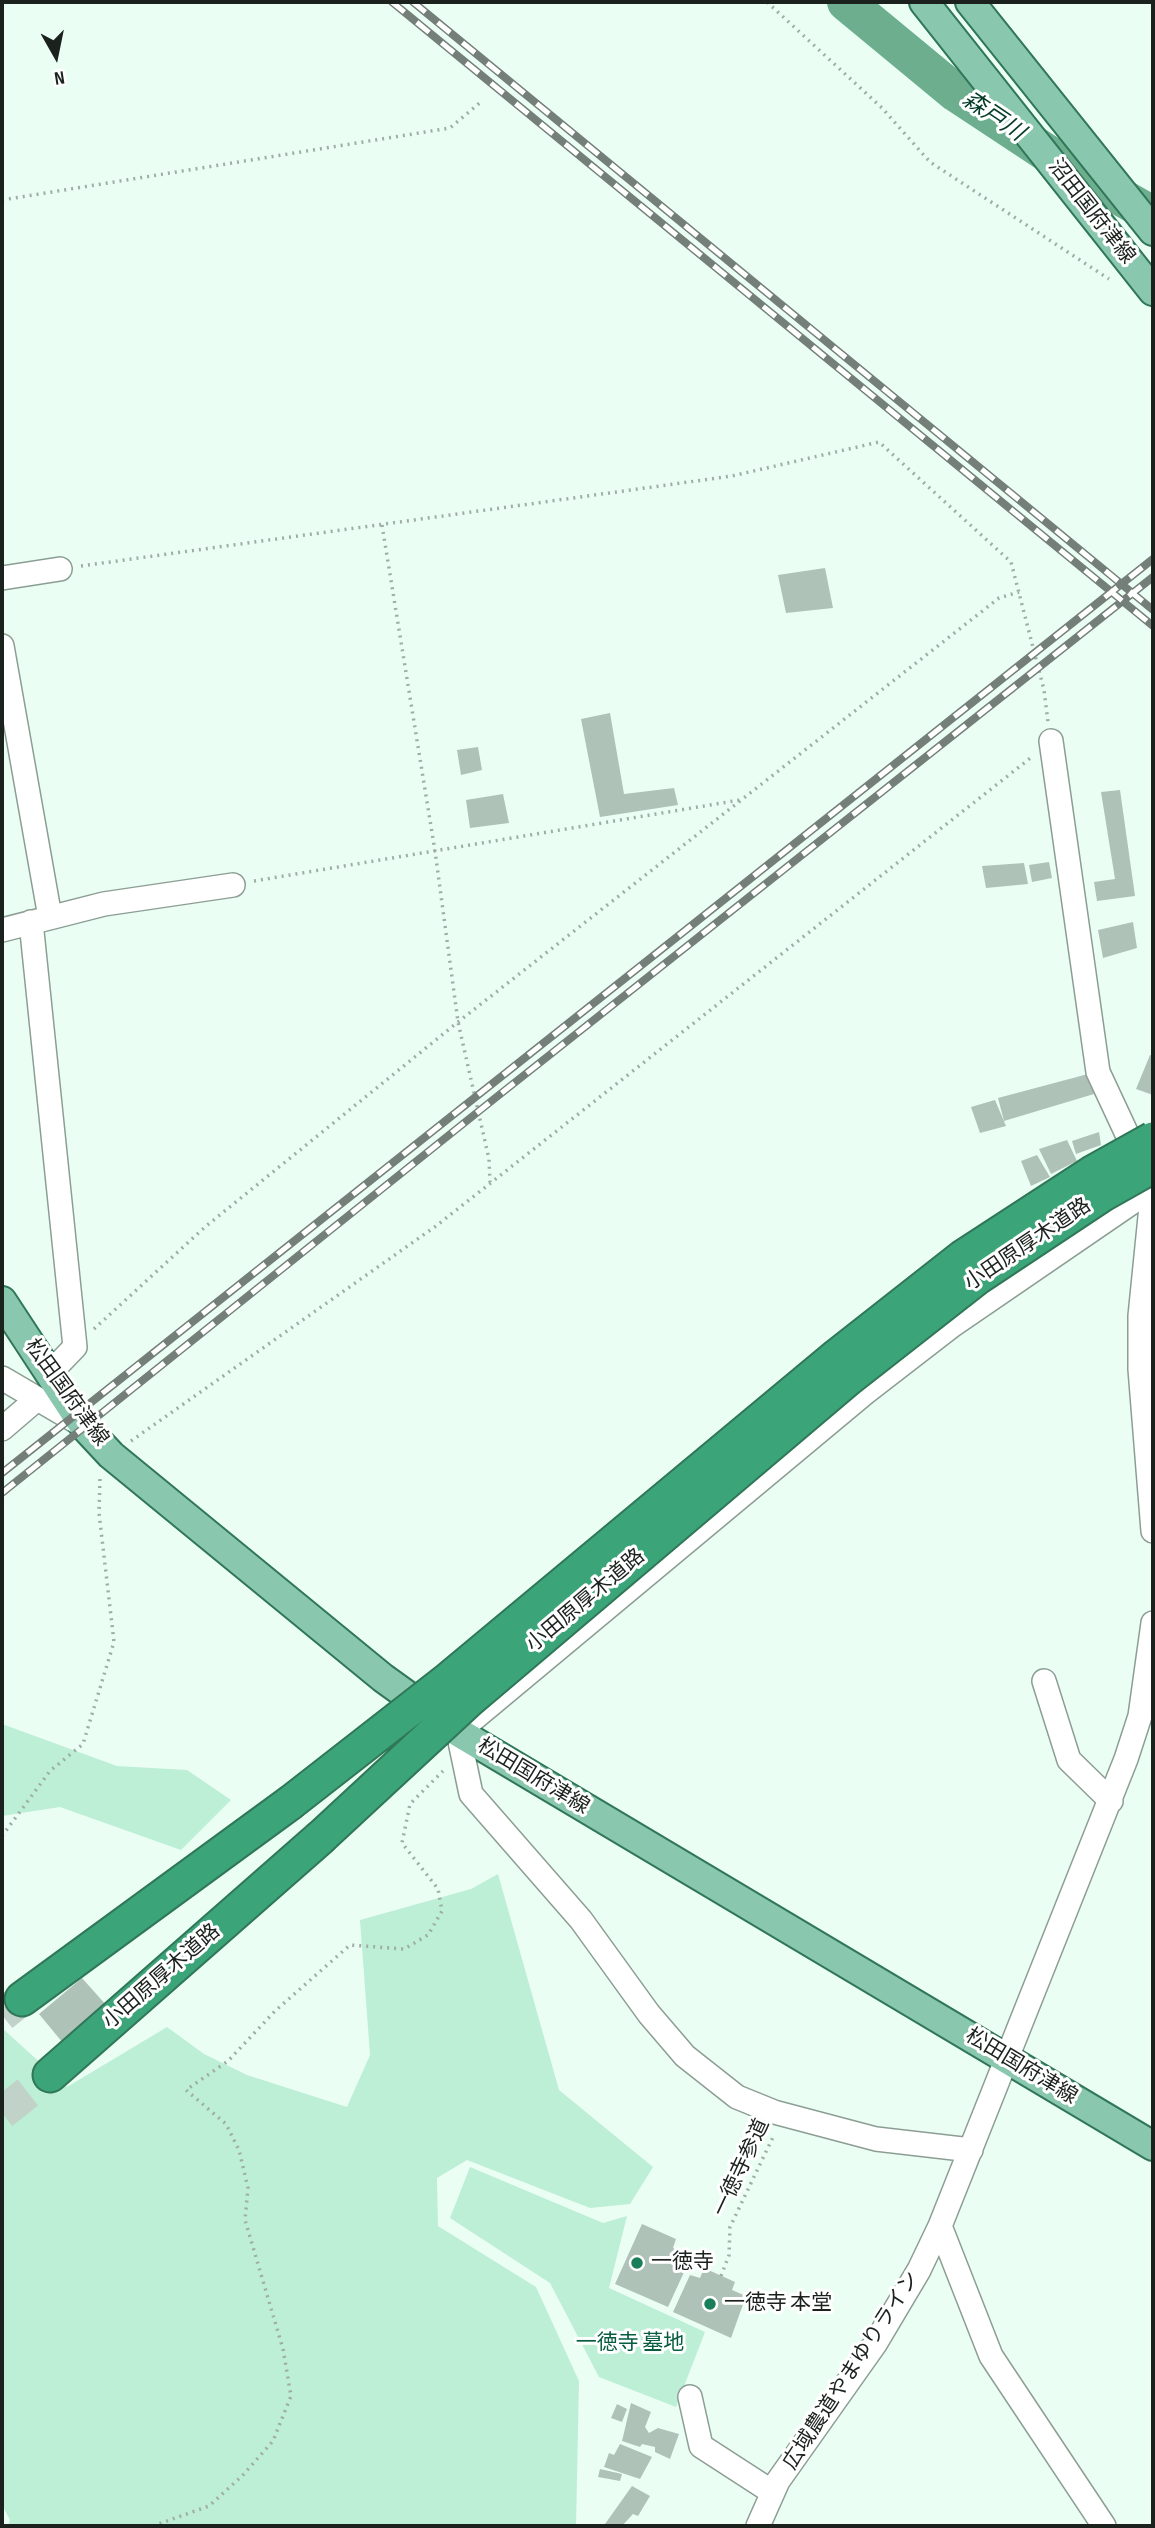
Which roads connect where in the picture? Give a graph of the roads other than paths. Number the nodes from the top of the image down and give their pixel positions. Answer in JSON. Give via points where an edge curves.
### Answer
{"nodes":[{"id":1,"x":924,"y":2,"type":"edge"},
{"id":2,"x":970,"y":2,"type":"edge"},
{"id":3,"x":1153,"y":231,"type":"edge"},
{"id":4,"x":1153,"y":291,"type":"edge"},
{"id":5,"x":60,"y":569,"type":"road end"},
{"id":6,"x":2,"y":578,"type":"edge"},
{"id":7,"x":2,"y":646,"type":"edge"},
{"id":8,"x":1051,"y":741,"type":"road end"},
{"id":9,"x":233,"y":885,"type":"road end"},
{"id":10,"x":41,"y":920,"type":"junction"},
{"id":11,"x":2,"y":930,"type":"edge"},
{"id":12,"x":1153,"y":1139,"type":"edge"},
{"id":13,"x":1153,"y":1166,"type":"edge"},
{"id":14,"x":1153,"y":1188,"type":"edge"},
{"id":15,"x":2,"y":1301,"type":"edge"},
{"id":16,"x":50,"y":1373,"type":"junction"},
{"id":17,"x":2,"y":1378,"type":"edge"},
{"id":18,"x":37,"y":1399,"type":"junction"},
{"id":19,"x":84,"y":1426,"type":"junction"},
{"id":20,"x":2,"y":1429,"type":"edge"},
{"id":21,"x":1150,"y":1443,"type":"edge"},
{"id":22,"x":1153,"y":1531,"type":"edge"},
{"id":23,"x":1153,"y":1623,"type":"edge"},
{"id":24,"x":1044,"y":1681,"type":"dead end"},
{"id":25,"x":1146,"y":1719,"type":"edge"},
{"id":26,"x":458,"y":1732,"type":"junction"},
{"id":27,"x":1111,"y":1801,"type":"junction"},
{"id":28,"x":22,"y":1999,"type":"tunnel mouth"},
{"id":29,"x":1005,"y":2057,"type":"junction"},
{"id":30,"x":50,"y":2075,"type":"tunnel mouth"},
{"id":31,"x":1153,"y":2146,"type":"edge"},
{"id":32,"x":971,"y":2150,"type":"junction"},
{"id":33,"x":940,"y":2227,"type":"junction"},
{"id":34,"x":690,"y":2397,"type":"dead end"},
{"id":35,"x":772,"y":2492,"type":"junction"},
{"id":36,"x":758,"y":2526,"type":"edge"},
{"id":37,"x":1104,"y":2526,"type":"edge"}],
"edges":[{"from":1,"to":4,"type":"main road","name":"沼田国府津線"},
{"from":2,"to":3,"type":"main road","name":"沼田国府津線"},
{"from":5,"to":6,"type":"street"},
{"from":7,"to":10,"type":"street"},
{"from":8,"to":14,"type":"street","via":[[1098,1072]]},
{"from":9,"to":10,"type":"street","via":[[104,904]]},
{"from":10,"to":11,"type":"street"},
{"from":10,"to":16,"type":"street","via":[[75,1347]]},
{"from":12,"to":28,"type":"highway","name":"小田原厚木道路","bridge":true,"via":[[963,1257],[449,1679],[290,1803]]},
{"from":13,"to":30,"type":"highway","name":"小田原厚木道路","bridge":true,"via":[[978,1277],[849,1378],[469,1700]]},
{"from":14,"to":21,"type":"street","via":[[1140,1317],[1140,1369]]},
{"from":14,"to":26,"type":"street","via":[[953,1325],[864,1393]]},
{"from":15,"to":16,"type":"main road","name":"松田国府津線"},
{"from":16,"to":19,"type":"main road","name":"松田国府津線"},
{"from":17,"to":18,"type":"street"},
{"from":18,"to":19,"type":"street"},
{"from":18,"to":20,"type":"street"},
{"from":19,"to":26,"type":"main road","name":"松田国府津線","via":[[111,1455],[383,1678]]},
{"from":21,"to":22,"type":"street"},
{"from":23,"to":25,"type":"street","name":"広域農道やまゆりライン"},
{"from":24,"to":27,"type":"street","via":[[1069,1760]]},
{"from":25,"to":27,"type":"street","name":"広域農道やまゆりライン"},
{"from":26,"to":29,"type":"main road","name":"松田国府津線"},
{"from":26,"to":32,"type":"street","via":[[471,1794],[581,1920],[685,2056],[737,2097],[784,2114],[876,2138]]},
{"from":27,"to":29,"type":"street","name":"広域農道やまゆりライン"},
{"from":29,"to":31,"type":"main road","name":"松田国府津線"},
{"from":29,"to":32,"type":"street","name":"広域農道やまゆりライン"},
{"from":32,"to":33,"type":"street","name":"広域農道やまゆりライン"},
{"from":33,"to":35,"type":"street","name":"広域農道やまゆりライン","via":[[875,2344]]},
{"from":33,"to":37,"type":"street","via":[[991,2356]]},
{"from":34,"to":35,"type":"street","via":[[701,2446]]},
{"from":35,"to":36,"type":"street","name":"広域農道やまゆりライン"}]}
